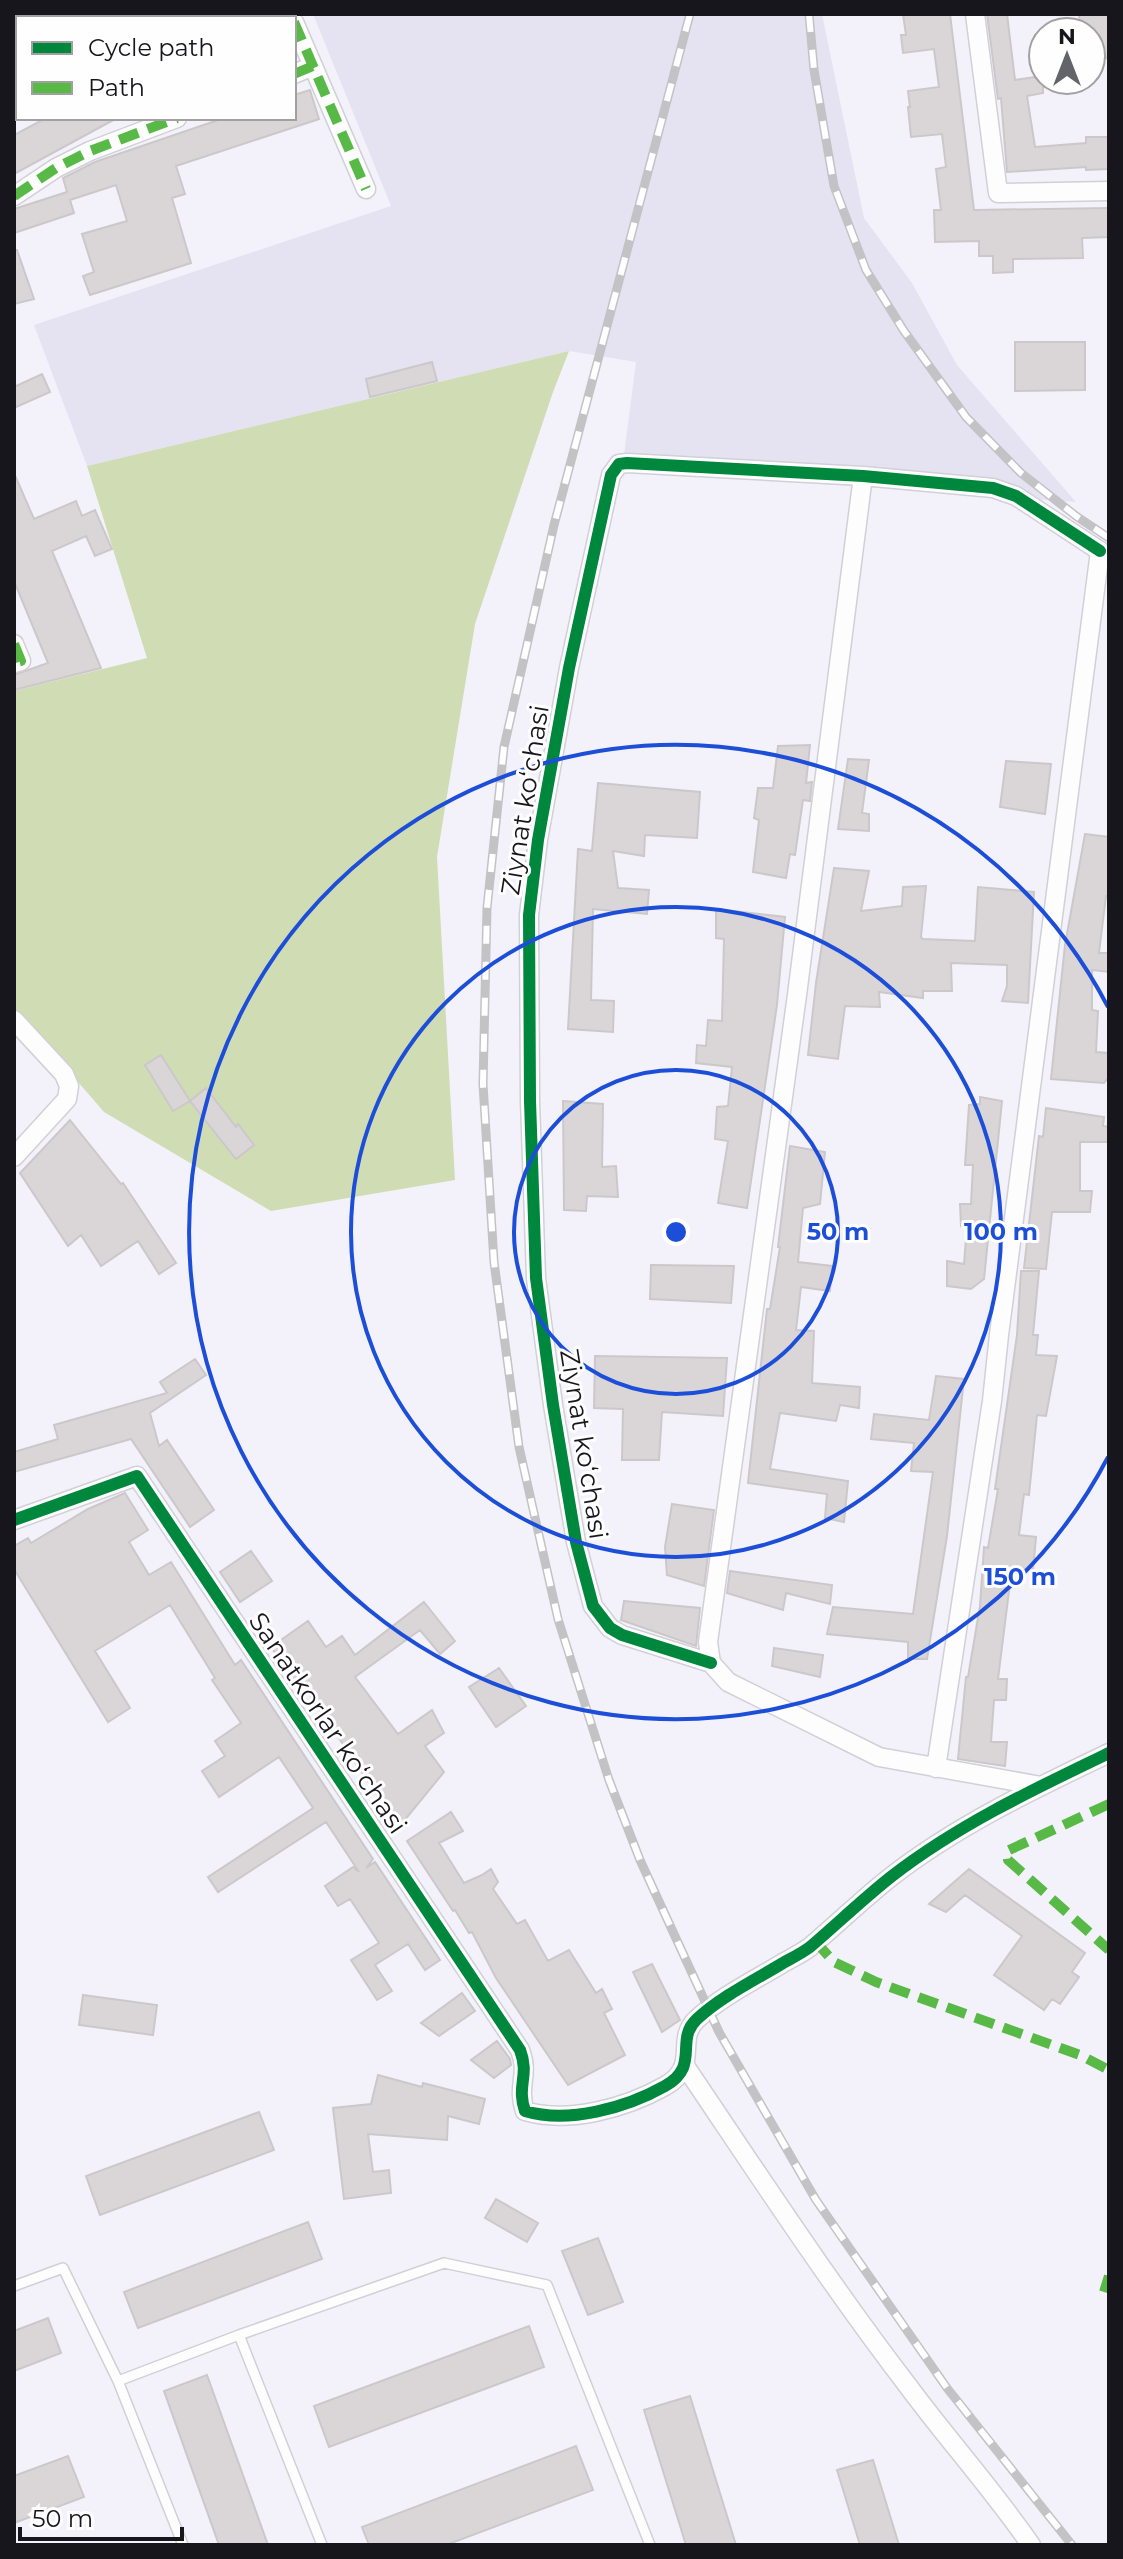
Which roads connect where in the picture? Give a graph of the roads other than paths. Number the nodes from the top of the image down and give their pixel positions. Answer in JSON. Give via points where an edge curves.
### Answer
{"nodes":[{"id":1,"x":975,"y":14,"type":"edge"},
{"id":2,"x":296,"y":27,"type":"edge"},
{"id":3,"x":313,"y":66,"type":"junction"},
{"id":4,"x":296,"y":73,"type":"edge"},
{"id":5,"x":172,"y":120,"type":"edge"},
{"id":6,"x":366,"y":189,"type":"dead end"},
{"id":7,"x":1109,"y":191,"type":"edge"},
{"id":8,"x":14,"y":196,"type":"edge"},
{"id":9,"x":863,"y":476,"type":"junction"},
{"id":10,"x":1105,"y":550,"type":"edge"},
{"id":11,"x":14,"y":644,"type":"edge"},
{"id":12,"x":14,"y":663,"type":"edge"},
{"id":13,"x":14,"y":1020,"type":"edge"},
{"id":14,"x":14,"y":1157,"type":"edge"},
{"id":15,"x":14,"y":1520,"type":"edge"},
{"id":16,"x":711,"y":1663,"type":"junction"},
{"id":17,"x":1109,"y":1753,"type":"edge"},
{"id":18,"x":936,"y":1768,"type":"junction"},
{"id":19,"x":1041,"y":1786,"type":"junction"},
{"id":20,"x":685,"y":2066,"type":"junction"},
{"id":21,"x":14,"y":2286,"type":"edge"},
{"id":22,"x":239,"y":2335,"type":"junction"},
{"id":23,"x":118,"y":2381,"type":"junction"},
{"id":24,"x":183,"y":2545,"type":"edge"},
{"id":25,"x":322,"y":2545,"type":"edge"},
{"id":26,"x":650,"y":2545,"type":"edge"},
{"id":27,"x":1031,"y":2545,"type":"edge"}],
"edges":[{"from":1,"to":7,"type":"street","via":[[998,193]]},
{"from":2,"to":3,"type":"street"},
{"from":3,"to":4,"type":"street"},
{"from":3,"to":6,"type":"street"},
{"from":5,"to":8,"type":"street","via":[[90,151]]},
{"from":9,"to":10,"type":"street","name":"Ziynat koʻchasi","via":[[1007,492]]},
{"from":9,"to":16,"type":"street","via":[[708,1642]]},
{"from":9,"to":16,"type":"street","name":"Ziynat koʻchasi","via":[[627,463],[614,469],[569,668],[538,840],[529,915],[536,1278],[576,1542],[593,1606],[610,1628]]},
{"from":10,"to":18,"type":"street","name":"Ziynat koʻchasi","via":[[992,1401]]},
{"from":11,"to":12,"type":"street","via":[[21,661]]},
{"from":13,"to":14,"type":"street","via":[[69,1086],[67,1099]]},
{"from":15,"to":20,"type":"street","name":"Sanatkorlar koʻchasi","via":[[137,1476],[520,2050],[525,2063],[519,2094],[525,2111],[544,2116],[624,2104],[664,2086]]},
{"from":16,"to":18,"type":"street","name":"Ziynat koʻchasi","via":[[728,1682],[879,1757]]},
{"from":17,"to":19,"type":"street"},
{"from":18,"to":19,"type":"street","name":"Ziynat koʻchasi"},
{"from":19,"to":20,"type":"street","via":[[984,1815],[894,1874],[809,1947],[694,2021],[686,2040]]},
{"from":20,"to":27,"type":"street","via":[[822,2268]]},
{"from":21,"to":23,"type":"lane","via":[[63,2268]]},
{"from":22,"to":23,"type":"lane"},
{"from":22,"to":25,"type":"lane"},
{"from":22,"to":26,"type":"lane","via":[[444,2263],[547,2285]]},
{"from":23,"to":24,"type":"lane"}]}
